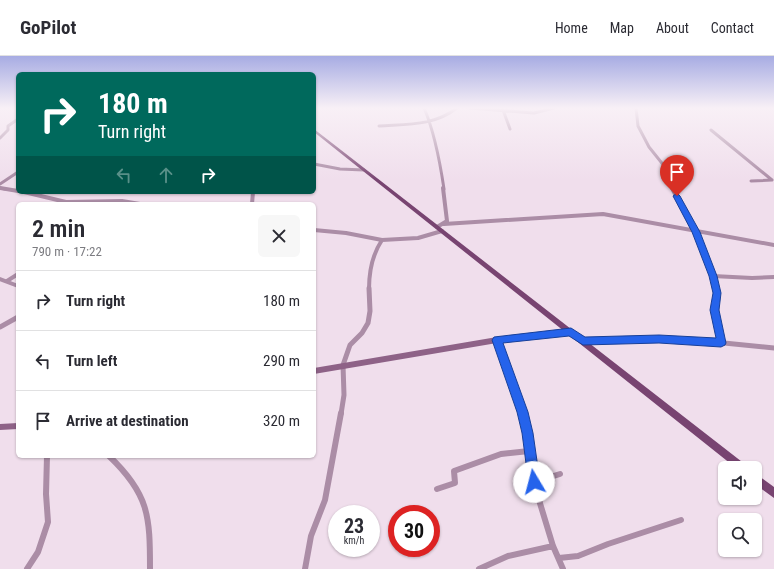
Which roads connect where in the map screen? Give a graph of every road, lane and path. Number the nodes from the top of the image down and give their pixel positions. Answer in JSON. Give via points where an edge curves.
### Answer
{"nodes":[{"id":1,"x":316,"y":132,"type":"edge"},
{"id":2,"x":432,"y":132,"type":"edge"},
{"id":3,"x":641,"y":132,"type":"edge"},
{"id":4,"x":713,"y":132,"type":"edge"},
{"id":5,"x":316,"y":164,"type":"edge"},
{"id":6,"x":364,"y":170,"type":"junction"},
{"id":7,"x":16,"y":173,"type":"edge"},
{"id":8,"x":12,"y":175,"type":"junction"},
{"id":9,"x":16,"y":175,"type":"edge"},
{"id":10,"x":773,"y":180,"type":"edge"},
{"id":11,"x":751,"y":181,"type":"dead end"},
{"id":12,"x":0,"y":184,"type":"edge"},
{"id":13,"x":0,"y":188,"type":"edge"},
{"id":14,"x":16,"y":191,"type":"edge"},
{"id":15,"x":32,"y":194,"type":"edge"},
{"id":16,"x":64,"y":202,"type":"edge"},
{"id":17,"x":112,"y":202,"type":"edge"},
{"id":18,"x":125,"y":202,"type":"edge"},
{"id":19,"x":441,"y":227,"type":"junction"},
{"id":20,"x":316,"y":230,"type":"edge"},
{"id":21,"x":696,"y":232,"type":"junction"},
{"id":22,"x":382,"y":240,"type":"junction"},
{"id":23,"x":774,"y":245,"type":"edge"},
{"id":24,"x":16,"y":275,"type":"edge"},
{"id":25,"x":713,"y":276,"type":"junction"},
{"id":26,"x":774,"y":277,"type":"edge"},
{"id":27,"x":0,"y":279,"type":"edge"},
{"id":28,"x":7,"y":281,"type":"junction"},
{"id":29,"x":16,"y":285,"type":"edge"},
{"id":30,"x":16,"y":318,"type":"edge"},
{"id":31,"x":0,"y":327,"type":"edge"},
{"id":32,"x":571,"y":332,"type":"junction"},
{"id":33,"x":497,"y":340,"type":"junction"},
{"id":34,"x":583,"y":341,"type":"junction"},
{"id":35,"x":721,"y":343,"type":"junction"},
{"id":36,"x":774,"y":348,"type":"edge"},
{"id":37,"x":343,"y":365,"type":"junction"},
{"id":38,"x":316,"y":371,"type":"edge"},
{"id":39,"x":16,"y":426,"type":"edge"},
{"id":40,"x":0,"y":427,"type":"edge"},
{"id":41,"x":529,"y":451,"type":"junction"},
{"id":42,"x":47,"y":458,"type":"edge"},
{"id":43,"x":111,"y":458,"type":"edge"},
{"id":44,"x":734,"y":461,"type":"edge"},
{"id":45,"x":560,"y":474,"type":"dead end"},
{"id":46,"x":534,"y":482,"type":"junction"},
{"id":47,"x":770,"y":486,"type":"edge"},
{"id":48,"x":437,"y":489,"type":"dead end"},
{"id":49,"x":774,"y":493,"type":"edge"},
{"id":50,"x":681,"y":520,"type":"dead end"},
{"id":51,"x":553,"y":546,"type":"junction"},
{"id":52,"x":558,"y":558,"type":"junction"},
{"id":53,"x":27,"y":569,"type":"edge"},
{"id":54,"x":150,"y":569,"type":"edge"},
{"id":55,"x":305,"y":569,"type":"edge"},
{"id":56,"x":479,"y":569,"type":"edge"},
{"id":57,"x":563,"y":569,"type":"edge"}],
"edges":[{"from":1,"to":6,"type":"main road"},
{"from":2,"to":19,"type":"street","via":[[447,214],[447,221]]},
{"from":3,"to":21,"type":"street","via":[[665,167],[670,183]]},
{"from":4,"to":10,"type":"street"},
{"from":5,"to":6,"type":"street"},
{"from":6,"to":19,"type":"main road"},
{"from":7,"to":8,"type":"street"},
{"from":8,"to":9,"type":"street"},
{"from":8,"to":12,"type":"street"},
{"from":10,"to":11,"type":"street"},
{"from":13,"to":14,"type":"street"},
{"from":15,"to":16,"type":"street"},
{"from":17,"to":18,"type":"street"},
{"from":19,"to":21,"type":"street","via":[[594,214]]},
{"from":19,"to":22,"type":"street","via":[[418,238]]},
{"from":19,"to":32,"type":"main road"},
{"from":20,"to":22,"type":"street"},
{"from":21,"to":23,"type":"street"},
{"from":21,"to":25,"type":"street"},
{"from":22,"to":37,"type":"street","via":[[374,252],[369,276],[368,323],[350,345]]},
{"from":24,"to":28,"type":"street"},
{"from":25,"to":26,"type":"street"},
{"from":25,"to":35,"type":"street","via":[[717,293],[715,310]]},
{"from":27,"to":28,"type":"street"},
{"from":28,"to":29,"type":"street"},
{"from":30,"to":31,"type":"street"},
{"from":32,"to":33,"type":"street"},
{"from":32,"to":34,"type":"main road"},
{"from":33,"to":37,"type":"street"},
{"from":33,"to":41,"type":"street","via":[[522,412]]},
{"from":34,"to":35,"type":"street","via":[[659,339]]},
{"from":34,"to":44,"type":"main road"},
{"from":35,"to":36,"type":"street"},
{"from":37,"to":38,"type":"street"},
{"from":37,"to":55,"type":"street","via":[[344,395],[327,490],[310,536]]},
{"from":39,"to":40,"type":"street"},
{"from":41,"to":46,"type":"street"},
{"from":41,"to":48,"type":"street","via":[[521,450],[498,456],[454,471],[456,483]]},
{"from":42,"to":53,"type":"street","via":[[48,522],[38,552]]},
{"from":43,"to":54,"type":"street","via":[[136,487],[144,502],[150,546]]},
{"from":45,"to":46,"type":"street"},
{"from":46,"to":51,"type":"street"},
{"from":47,"to":49,"type":"main road"},
{"from":50,"to":52,"type":"street","via":[[578,556]]},
{"from":51,"to":52,"type":"street"},
{"from":51,"to":56,"type":"street","via":[[508,556]]},
{"from":52,"to":57,"type":"street"}]}
